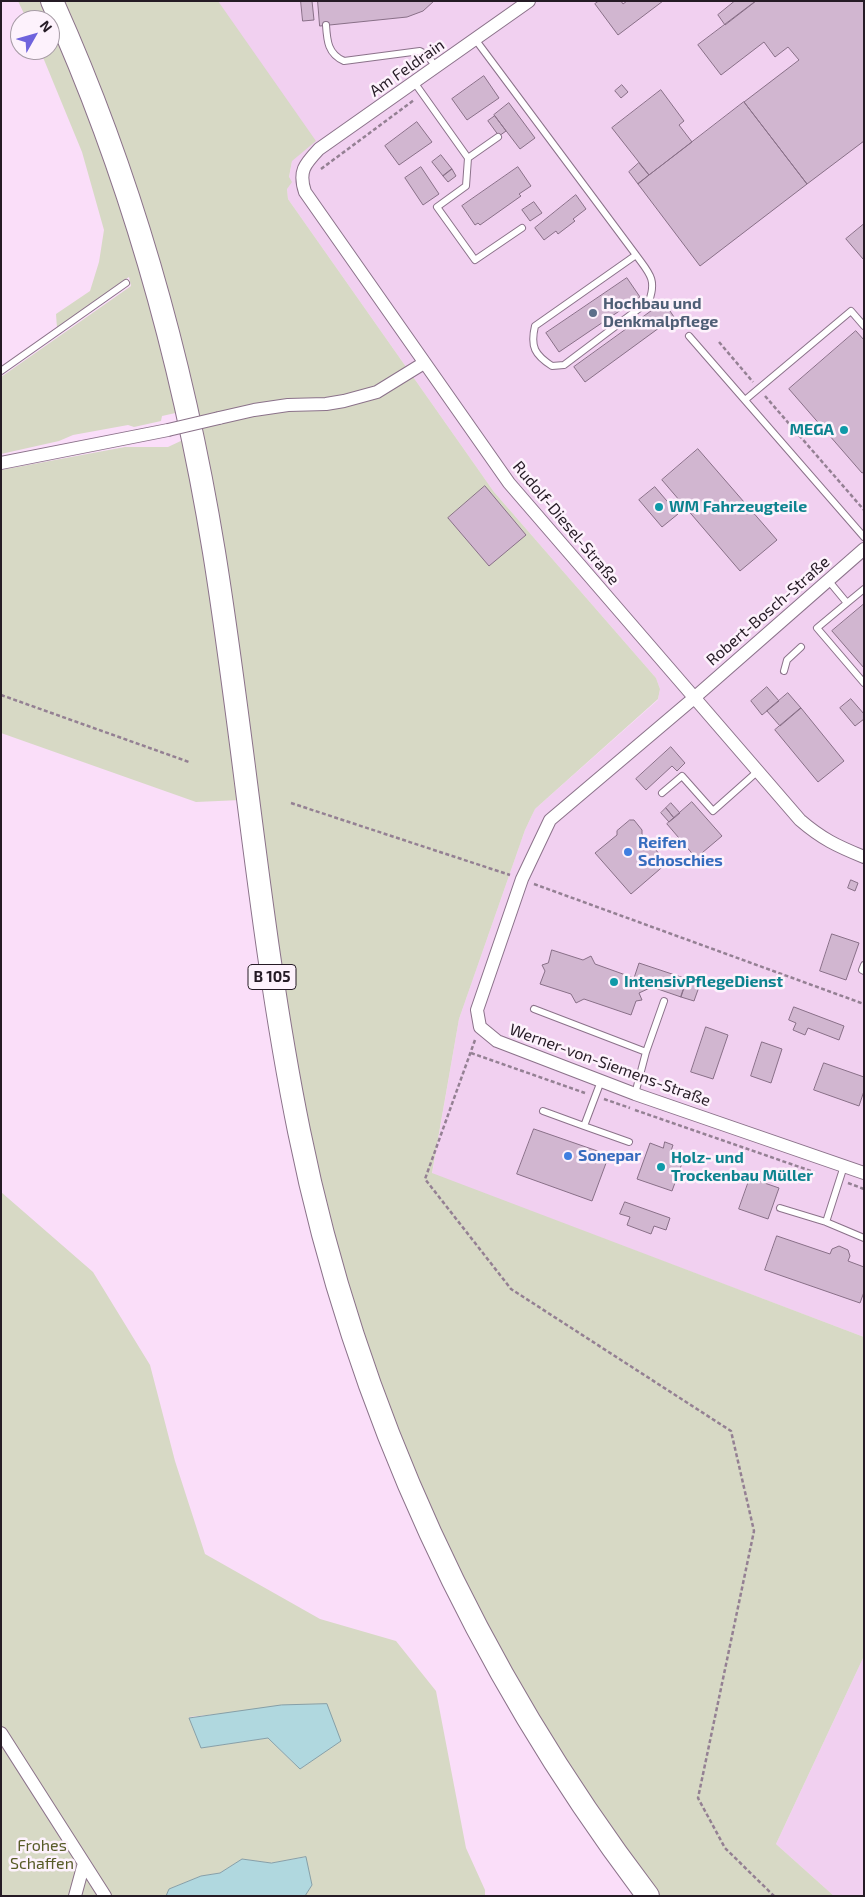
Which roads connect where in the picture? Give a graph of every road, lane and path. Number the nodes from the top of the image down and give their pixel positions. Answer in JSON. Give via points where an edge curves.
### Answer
{"nodes":[{"id":1,"x":52,"y":1,"type":"edge"},
{"id":2,"x":529,"y":1,"type":"edge"},
{"id":3,"x":326,"y":25,"type":"dead end"},
{"id":4,"x":475,"y":39,"type":"junction"},
{"id":5,"x":436,"y":67,"type":"junction"},
{"id":6,"x":414,"y":82,"type":"junction"},
{"id":7,"x":498,"y":137,"type":"dead end"},
{"id":8,"x":468,"y":158,"type":"junction"},
{"id":9,"x":305,"y":163,"type":"joint"},
{"id":10,"x":522,"y":228,"type":"dead end"},
{"id":11,"x":636,"y":255,"type":"junction"},
{"id":12,"x":126,"y":283,"type":"dead end"},
{"id":13,"x":864,"y":326,"type":"edge"},
{"id":14,"x":690,"y":336,"type":"dead end"},
{"id":15,"x":719,"y":342,"type":"dead end"},
{"id":16,"x":424,"y":363,"type":"junction"},
{"id":17,"x":1,"y":371,"type":"edge"},
{"id":18,"x":758,"y":389,"type":"junction"},
{"id":19,"x":745,"y":400,"type":"junction"},
{"id":20,"x":1,"y":463,"type":"edge"},
{"id":21,"x":864,"y":510,"type":"edge"},
{"id":22,"x":864,"y":537,"type":"edge"},
{"id":23,"x":864,"y":549,"type":"edge"},
{"id":24,"x":828,"y":580,"type":"junction"},
{"id":25,"x":864,"y":589,"type":"edge"},
{"id":26,"x":847,"y":603,"type":"junction"},
{"id":27,"x":801,"y":647,"type":"dead end"},
{"id":28,"x":784,"y":671,"type":"dead end"},
{"id":29,"x":864,"y":683,"type":"edge"},
{"id":30,"x":1,"y":696,"type":"edge"},
{"id":31,"x":694,"y":698,"type":"junction"},
{"id":32,"x":189,"y":762,"type":"dead end"},
{"id":33,"x":758,"y":771,"type":"junction"},
{"id":34,"x":662,"y":793,"type":"dead end"},
{"id":35,"x":291,"y":803,"type":"dead end"},
{"id":36,"x":864,"y":857,"type":"edge"},
{"id":37,"x":522,"y":879,"type":"junction"},
{"id":38,"x":864,"y":965,"type":"edge"},
{"id":39,"x":864,"y":971,"type":"edge"},
{"id":40,"x":664,"y":1001,"type":"dead end"},
{"id":41,"x":864,"y":1004,"type":"edge"},
{"id":42,"x":534,"y":1009,"type":"dead end"},
{"id":43,"x":480,"y":1027,"type":"junction"},
{"id":44,"x":646,"y":1052,"type":"junction"},
{"id":45,"x":471,"y":1053,"type":"junction"},
{"id":46,"x":601,"y":1080,"type":"junction"},
{"id":47,"x":635,"y":1094,"type":"junction"},
{"id":48,"x":595,"y":1096,"type":"junction"},
{"id":49,"x":543,"y":1111,"type":"dead end"},
{"id":50,"x":584,"y":1126,"type":"junction"},
{"id":51,"x":629,"y":1142,"type":"dead end"},
{"id":52,"x":844,"y":1166,"type":"junction"},
{"id":53,"x":864,"y":1173,"type":"edge"},
{"id":54,"x":839,"y":1180,"type":"junction"},
{"id":55,"x":864,"y":1189,"type":"edge"},
{"id":56,"x":780,"y":1208,"type":"dead end"},
{"id":57,"x":826,"y":1222,"type":"junction"},
{"id":58,"x":864,"y":1238,"type":"edge"},
{"id":59,"x":1,"y":1733,"type":"edge"},
{"id":60,"x":84,"y":1863,"type":"junction"},
{"id":61,"x":75,"y":1896,"type":"edge"},
{"id":62,"x":105,"y":1896,"type":"edge"},
{"id":63,"x":648,"y":1896,"type":"edge"},
{"id":64,"x":774,"y":1896,"type":"edge"}],
"edges":[{"from":1,"to":63,"type":"highway","number":"B 105","via":[[91,92],[120,172],[162,306],[181,381],[216,567],[285,1059],[315,1202],[362,1361],[425,1522],[502,1676],[591,1818]]},
{"from":2,"to":4,"type":"street","name":"Am Feldrain"},
{"from":3,"to":5,"type":"lane","via":[[327,43],[335,57],[344,61],[420,51]]},
{"from":4,"to":5,"type":"street","name":"Am Feldrain"},
{"from":4,"to":11,"type":"lane"},
{"from":5,"to":6,"type":"street","name":"Am Feldrain"},
{"from":6,"to":8,"type":"lane"},
{"from":6,"to":9,"type":"street","name":"Am Feldrain","via":[[319,149]]},
{"from":7,"to":8,"type":"lane"},
{"from":8,"to":10,"type":"lane","via":[[466,186],[437,207],[475,260]]},
{"from":9,"to":16,"type":"street","name":"Rudolf-Diesel-Straße","via":[[301,179],[305,192]]},
{"from":11,"to":11,"type":"lane","via":[[653,279],[649,301],[564,365],[552,366],[539,358],[532,341],[535,326]]},
{"from":12,"to":17,"type":"lane"},
{"from":13,"to":18,"type":"lane","via":[[851,311]]},
{"from":14,"to":19,"type":"lane"},
{"from":15,"to":18,"type":"path"},
{"from":16,"to":20,"type":"street","bridge":true,"via":[[377,392],[344,402],[254,410]]},
{"from":16,"to":31,"type":"street","name":"Rudolf-Diesel-Straße","via":[[509,483]]},
{"from":18,"to":19,"type":"lane"},
{"from":18,"to":21,"type":"path"},
{"from":19,"to":22,"type":"lane"},
{"from":23,"to":24,"type":"street","name":"Robert-Bosch-Straße"},
{"from":24,"to":26,"type":"lane"},
{"from":24,"to":31,"type":"street","name":"Robert-Bosch-Straße"},
{"from":25,"to":26,"type":"lane"},
{"from":26,"to":29,"type":"lane","via":[[818,628]]},
{"from":27,"to":28,"type":"lane","via":[[787,660]]},
{"from":30,"to":32,"type":"path"},
{"from":31,"to":33,"type":"street","name":"Rudolf-Diesel-Straße"},
{"from":31,"to":37,"type":"street","via":[[550,820]]},
{"from":33,"to":34,"type":"lane","via":[[713,811],[682,776]]},
{"from":33,"to":36,"type":"street","name":"Rudolf-Diesel-Straße","via":[[800,820],[818,835]]},
{"from":35,"to":37,"type":"path"},
{"from":37,"to":41,"type":"path"},
{"from":37,"to":43,"type":"street","via":[[477,1010]]},
{"from":38,"to":39,"type":"lane"},
{"from":40,"to":44,"type":"lane"},
{"from":42,"to":44,"type":"lane"},
{"from":43,"to":45,"type":"path"},
{"from":43,"to":46,"type":"street","name":"Werner-von-Siemens-Straße","via":[[497,1041]]},
{"from":44,"to":47,"type":"lane"},
{"from":45,"to":48,"type":"path"},
{"from":45,"to":64,"type":"path","via":[[425,1179],[511,1289],[731,1431],[754,1531],[698,1798],[726,1848]]},
{"from":46,"to":47,"type":"street","name":"Werner-von-Siemens-Straße"},
{"from":46,"to":48,"type":"lane"},
{"from":47,"to":52,"type":"street","name":"Werner-von-Siemens-Straße"},
{"from":48,"to":50,"type":"lane"},
{"from":48,"to":54,"type":"path"},
{"from":49,"to":50,"type":"lane"},
{"from":50,"to":51,"type":"lane"},
{"from":52,"to":53,"type":"street","name":"Werner-von-Siemens-Straße"},
{"from":52,"to":54,"type":"lane"},
{"from":54,"to":55,"type":"path"},
{"from":54,"to":57,"type":"lane"},
{"from":56,"to":57,"type":"lane"},
{"from":57,"to":58,"type":"lane"},
{"from":59,"to":60,"type":"street"},
{"from":60,"to":61,"type":"street"},
{"from":60,"to":62,"type":"street"}]}
